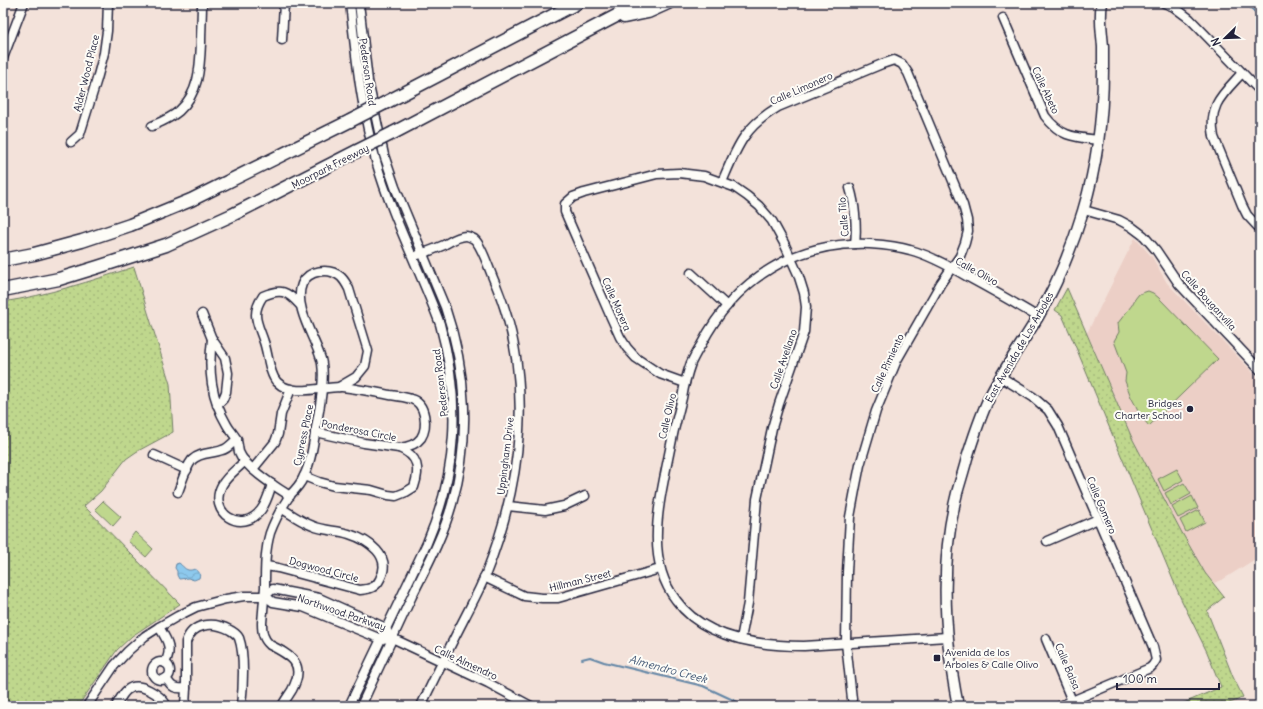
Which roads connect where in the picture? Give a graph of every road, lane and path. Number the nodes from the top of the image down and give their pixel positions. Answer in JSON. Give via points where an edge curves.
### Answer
{"nodes":[{"id":1,"x":24,"y":3,"type":"edge"},
{"id":2,"x":108,"y":3,"type":"edge"},
{"id":3,"x":202,"y":3,"type":"edge"},
{"id":4,"x":284,"y":3,"type":"edge"},
{"id":5,"x":350,"y":3,"type":"edge"},
{"id":6,"x":359,"y":3,"type":"edge"},
{"id":7,"x":575,"y":3,"type":"edge"},
{"id":8,"x":641,"y":3,"type":"edge"},
{"id":9,"x":668,"y":3,"type":"edge"},
{"id":10,"x":1096,"y":3,"type":"edge"},
{"id":11,"x":1102,"y":3,"type":"edge"},
{"id":12,"x":1164,"y":3,"type":"edge"},
{"id":13,"x":1100,"y":14,"type":"junction"},
{"id":14,"x":1003,"y":18,"type":"dead end"},
{"id":15,"x":609,"y":20,"type":"junction"},
{"id":16,"x":282,"y":40,"type":"dead end"},
{"id":17,"x":3,"y":58,"type":"edge"},
{"id":18,"x":898,"y":61,"type":"joint"},
{"id":19,"x":1242,"y":73,"type":"junction"},
{"id":20,"x":1260,"y":91,"type":"edge"},
{"id":21,"x":152,"y":126,"type":"dead end"},
{"id":22,"x":1099,"y":140,"type":"junction"},
{"id":23,"x":70,"y":142,"type":"dead end"},
{"id":24,"x":722,"y":182,"type":"junction"},
{"id":25,"x":850,"y":188,"type":"dead end"},
{"id":26,"x":564,"y":204,"type":"joint"},
{"id":27,"x":1084,"y":210,"type":"junction"},
{"id":28,"x":1260,"y":229,"type":"edge"},
{"id":29,"x":854,"y":244,"type":"junction"},
{"id":30,"x":423,"y":253,"type":"junction"},
{"id":31,"x":413,"y":257,"type":"junction"},
{"id":32,"x":791,"y":258,"type":"junction"},
{"id":33,"x":3,"y":260,"type":"edge"},
{"id":34,"x":952,"y":268,"type":"junction"},
{"id":35,"x":691,"y":273,"type":"dead end"},
{"id":36,"x":3,"y":290,"type":"edge"},
{"id":37,"x":300,"y":305,"type":"junction"},
{"id":38,"x":727,"y":306,"type":"junction"},
{"id":39,"x":202,"y":314,"type":"dead end"},
{"id":40,"x":1038,"y":317,"type":"junction"},
{"id":41,"x":212,"y":340,"type":"junction"},
{"id":42,"x":1260,"y":370,"type":"edge"},
{"id":43,"x":1001,"y":376,"type":"junction"},
{"id":44,"x":685,"y":383,"type":"junction"},
{"id":45,"x":339,"y":387,"type":"junction"},
{"id":46,"x":291,"y":389,"type":"junction"},
{"id":47,"x":322,"y":389,"type":"junction"},
{"id":48,"x":217,"y":405,"type":"junction"},
{"id":49,"x":315,"y":432,"type":"junction"},
{"id":50,"x":237,"y":439,"type":"junction"},
{"id":51,"x":399,"y":448,"type":"junction"},
{"id":52,"x":154,"y":455,"type":"dead end"},
{"id":53,"x":245,"y":461,"type":"junction"},
{"id":54,"x":253,"y":469,"type":"junction"},
{"id":55,"x":187,"y":470,"type":"junction"},
{"id":56,"x":304,"y":476,"type":"junction"},
{"id":57,"x":272,"y":484,"type":"junction"},
{"id":58,"x":178,"y":492,"type":"dead end"},
{"id":59,"x":290,"y":496,"type":"junction"},
{"id":60,"x":584,"y":496,"type":"dead end"},
{"id":61,"x":508,"y":506,"type":"junction"},
{"id":62,"x":281,"y":508,"type":"junction"},
{"id":63,"x":1098,"y":519,"type":"junction"},
{"id":64,"x":1047,"y":541,"type":"dead end"},
{"id":65,"x":266,"y":566,"type":"junction"},
{"id":66,"x":660,"y":569,"type":"junction"},
{"id":67,"x":484,"y":577,"type":"junction"},
{"id":68,"x":264,"y":596,"type":"junction"},
{"id":69,"x":159,"y":626,"type":"junction"},
{"id":70,"x":386,"y":628,"type":"junction"},
{"id":71,"x":947,"y":636,"type":"junction"},
{"id":72,"x":392,"y":638,"type":"junction"},
{"id":73,"x":381,"y":639,"type":"junction"},
{"id":74,"x":741,"y":639,"type":"junction"},
{"id":75,"x":1046,"y":639,"type":"dead end"},
{"id":76,"x":846,"y":643,"type":"junction"},
{"id":77,"x":443,"y":661,"type":"junction"},
{"id":78,"x":165,"y":663,"type":"junction"},
{"id":79,"x":156,"y":678,"type":"junction"},
{"id":80,"x":166,"y":678,"type":"junction"},
{"id":81,"x":186,"y":688,"type":"junction"},
{"id":82,"x":150,"y":690,"type":"junction"},
{"id":83,"x":852,"y":699,"type":"dead end"},
{"id":84,"x":1072,"y":701,"type":"junction"},
{"id":85,"x":526,"y":705,"type":"edge"},
{"id":86,"x":87,"y":706,"type":"edge"},
{"id":87,"x":116,"y":706,"type":"edge"},
{"id":88,"x":167,"y":706,"type":"edge"},
{"id":89,"x":185,"y":706,"type":"edge"},
{"id":90,"x":241,"y":706,"type":"edge"},
{"id":91,"x":282,"y":706,"type":"edge"},
{"id":92,"x":349,"y":706,"type":"edge"},
{"id":93,"x":361,"y":706,"type":"edge"},
{"id":94,"x":421,"y":706,"type":"edge"},
{"id":95,"x":958,"y":706,"type":"edge"},
{"id":96,"x":1060,"y":706,"type":"edge"}],
"edges":[{"from":1,"to":17,"type":"street"},
{"from":2,"to":23,"type":"street","name":"Alder Wood Place","via":[[104,53],[97,79],[80,134]]},
{"from":3,"to":21,"type":"street","via":[[200,69],[197,82],[190,98],[180,110],[172,117]]},
{"from":4,"to":16,"type":"street"},
{"from":5,"to":31,"type":"street","name":"Pederson Road","via":[[368,132],[386,191]]},
{"from":6,"to":30,"type":"street","name":"Pederson Road","via":[[368,81],[384,155]]},
{"from":7,"to":33,"type":"highway","bridge":true,"via":[[350,121],[191,200],[82,241]]},
{"from":8,"to":15,"type":"highway","name":"Moorpark Freeway"},
{"from":9,"to":15,"type":"highway","via":[[648,12]]},
{"from":10,"to":13,"type":"main road","name":"East Avenida de Los Arboles"},
{"from":11,"to":13,"type":"main road","name":"East Avenida de Los Arboles"},
{"from":12,"to":19,"type":"street","via":[[1190,19]]},
{"from":13,"to":22,"type":"main road","name":"East Avenida de Los Arboles","via":[[1103,64]]},
{"from":14,"to":22,"type":"street","name":"Calle Abeto","via":[[1048,120],[1064,134]]},
{"from":15,"to":36,"type":"highway","name":"Moorpark Freeway","bridge":true,"via":[[232,215],[166,244],[98,267]]},
{"from":18,"to":24,"type":"street","name":"Calle Limonero","via":[[882,64],[763,116],[750,128],[738,146]]},
{"from":18,"to":34,"type":"street","name":"Calle Pimiento","via":[[908,73],[964,205],[968,230],[960,256]]},
{"from":19,"to":20,"type":"street"},
{"from":19,"to":28,"type":"street","via":[[1219,98],[1214,108],[1212,128],[1242,205]]},
{"from":22,"to":27,"type":"main road","name":"East Avenida de Los Arboles"},
{"from":24,"to":26,"type":"street","name":"Calle Avellano","via":[[693,174],[657,174],[584,193]]},
{"from":24,"to":32,"type":"street","name":"Calle Avellano","via":[[734,187],[759,206],[772,221]]},
{"from":25,"to":29,"type":"street","name":"Calle Tilo","via":[[854,199]]},
{"from":26,"to":44,"type":"street","name":"Calle Morera","via":[[565,212],[612,321],[627,348],[636,358],[660,374]]},
{"from":27,"to":40,"type":"main road","name":"East Avenida de Los Arboles","via":[[1070,249]]},
{"from":27,"to":42,"type":"street","name":"Calle Bouganvilla","via":[[1119,220],[1144,236],[1179,284]]},
{"from":29,"to":32,"type":"street","name":"Calle Olivo","via":[[823,248]]},
{"from":29,"to":34,"type":"street","name":"Calle Olivo","via":[[909,249]]},
{"from":30,"to":31,"type":"street","name":"Uppingham Drive"},
{"from":30,"to":61,"type":"street","name":"Uppingham Drive","via":[[457,237],[466,236],[474,239],[480,246],[503,303],[514,346],[519,404],[519,440]]},
{"from":30,"to":72,"type":"street","name":"Pederson Road","via":[[445,307],[457,348],[463,392],[464,434],[458,482],[447,522]]},
{"from":31,"to":70,"type":"street","name":"Pederson Road","via":[[446,344],[453,391],[454,438],[448,480],[436,521]]},
{"from":32,"to":38,"type":"street","name":"Calle Olivo","via":[[756,278]]},
{"from":32,"to":74,"type":"street","name":"Calle Avellano","via":[[804,294],[804,332],[772,428],[760,485],[748,603]]},
{"from":34,"to":40,"type":"street","name":"Calle Olivo"},
{"from":34,"to":76,"type":"street","name":"Calle Pimiento","via":[[926,307],[897,360],[876,411],[860,466],[848,538]]},
{"from":35,"to":38,"type":"street"},
{"from":37,"to":45,"type":"street","via":[[300,289],[305,279],[322,270],[340,276],[349,290],[368,350],[364,366],[356,377]]},
{"from":37,"to":46,"type":"street","via":[[286,292],[278,291],[263,296],[255,311],[274,379]]},
{"from":37,"to":47,"type":"street","name":"Cypress Place","via":[[321,357]]},
{"from":38,"to":44,"type":"street","name":"Calle Olivo","via":[[701,344],[691,363]]},
{"from":39,"to":41,"type":"street"},
{"from":40,"to":43,"type":"main road","name":"East Avenida de Los Arboles"},
{"from":41,"to":48,"type":"street","via":[[210,374]]},
{"from":41,"to":48,"type":"street","via":[[225,358],[228,373],[226,392]]},
{"from":43,"to":63,"type":"street","name":"Calle Gomero","via":[[1048,410],[1058,426]]},
{"from":43,"to":71,"type":"main road","name":"East Avenida de Los Arboles","via":[[979,422],[956,494],[946,563]]},
{"from":44,"to":66,"type":"street","name":"Calle Olivo","via":[[669,450],[661,500],[657,536]]},
{"from":45,"to":47,"type":"street"},
{"from":45,"to":51,"type":"street","via":[[358,388],[413,399],[420,405],[425,417],[425,429],[415,444]]},
{"from":46,"to":47,"type":"street"},
{"from":46,"to":54,"type":"street","via":[[281,414],[275,442]]},
{"from":47,"to":49,"type":"street","name":"Cypress Place"},
{"from":48,"to":50,"type":"street","via":[[227,426]]},
{"from":49,"to":51,"type":"street","name":"Ponderosa Circle"},
{"from":49,"to":56,"type":"street","name":"Cypress Place"},
{"from":50,"to":53,"type":"street","via":[[239,453]]},
{"from":50,"to":55,"type":"street","via":[[222,451],[205,453],[195,458]]},
{"from":51,"to":56,"type":"street","name":"Ponderosa Circle","via":[[416,460],[417,478],[414,487],[396,496],[334,486]]},
{"from":52,"to":55,"type":"street"},
{"from":53,"to":54,"type":"street"},
{"from":53,"to":57,"type":"street","via":[[221,487],[218,500],[224,515],[237,521],[245,521],[255,516],[266,501]]},
{"from":54,"to":57,"type":"street"},
{"from":55,"to":58,"type":"street"},
{"from":56,"to":59,"type":"street","name":"Cypress Place"},
{"from":57,"to":59,"type":"street"},
{"from":59,"to":62,"type":"street","name":"Cypress Place"},
{"from":60,"to":61,"type":"street","via":[[564,506],[546,510]]},
{"from":61,"to":67,"type":"street","name":"Uppingham Drive"},
{"from":62,"to":65,"type":"street","name":"Cypress Place","via":[[266,548]]},
{"from":62,"to":65,"type":"street","name":"Dogwood Circle","via":[[311,526],[350,534],[366,542],[379,551],[383,562],[382,574],[374,587],[360,590]]},
{"from":63,"to":64,"type":"street"},
{"from":63,"to":84,"type":"street","name":"Calle Gomero","via":[[1153,647],[1156,660],[1153,665],[1142,671]]},
{"from":65,"to":68,"type":"street","name":"Cypress Place"},
{"from":66,"to":67,"type":"street","name":"Hillman Street","via":[[558,598],[524,596]]},
{"from":66,"to":74,"type":"street","name":"Calle Olivo","via":[[675,600],[686,612],[716,632]]},
{"from":67,"to":77,"type":"street","name":"Uppingham Drive"},
{"from":68,"to":69,"type":"street","name":"Northwood Parkway","via":[[244,596],[196,607]]},
{"from":68,"to":70,"type":"street","name":"Northwood Parkway","via":[[273,589],[319,598]]},
{"from":68,"to":73,"type":"street","name":"Northwood Parkway","via":[[273,602],[303,608]]},
{"from":68,"to":91,"type":"street","name":"Cypress Place","via":[[263,635],[270,645],[290,656],[298,669],[296,680]]},
{"from":69,"to":78,"type":"street","via":[[169,646]]},
{"from":69,"to":86,"type":"street","name":"Northwood Parkway","via":[[114,666]]},
{"from":70,"to":72,"type":"street","name":"Northwood Parkway"},
{"from":70,"to":73,"type":"street","name":"Pederson Road"},
{"from":71,"to":76,"type":"street","name":"Calle Olivo"},
{"from":71,"to":95,"type":"main road","name":"East Avenida de Los Arboles"},
{"from":72,"to":73,"type":"street","name":"Northwood Parkway"},
{"from":72,"to":77,"type":"street","name":"Calle Almendro"},
{"from":72,"to":93,"type":"street","name":"Pederson Road"},
{"from":73,"to":92,"type":"street","name":"Pederson Road"},
{"from":74,"to":76,"type":"street","name":"Calle Olivo","via":[[794,646]]},
{"from":75,"to":84,"type":"street","name":"Calle Balsa"},
{"from":76,"to":83,"type":"street","name":"Calle Pimiento"},
{"from":77,"to":85,"type":"street","name":"Calle Almendro","via":[[493,685]]},
{"from":77,"to":94,"type":"street","name":"Uppingham Drive"},
{"from":78,"to":79,"type":"street","via":[[158,662],[154,666],[152,671]]},
{"from":78,"to":80,"type":"street","via":[[170,672]]},
{"from":79,"to":80,"type":"street"},
{"from":79,"to":82,"type":"street"},
{"from":80,"to":81,"type":"street","via":[[173,687]]},
{"from":81,"to":89,"type":"street"},
{"from":81,"to":90,"type":"street","via":[[188,636],[201,626],[221,626],[237,635],[241,647]]},
{"from":82,"to":87,"type":"street","via":[[132,687],[124,693]]},
{"from":82,"to":88,"type":"street"},
{"from":84,"to":96,"type":"street"}]}
